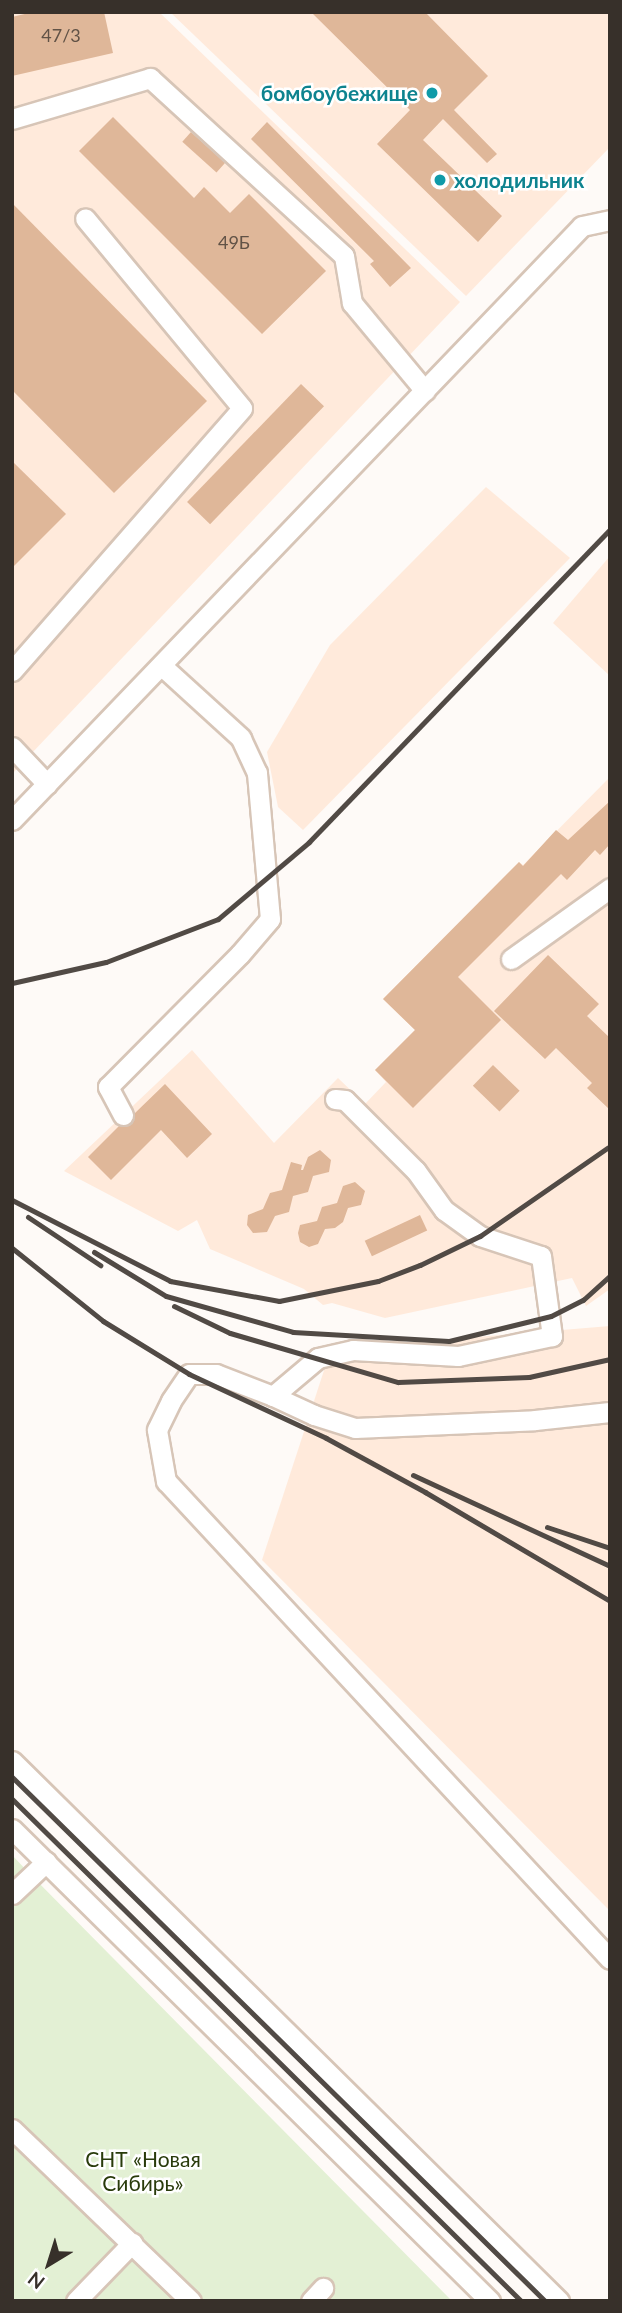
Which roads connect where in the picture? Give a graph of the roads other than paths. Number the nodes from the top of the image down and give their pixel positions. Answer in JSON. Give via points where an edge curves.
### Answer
{"nodes":[{"id":1,"x":12,"y":119,"type":"edge"},
{"id":2,"x":85,"y":218,"type":"dead end"},
{"id":3,"x":610,"y":220,"type":"edge"},
{"id":4,"x":425,"y":391,"type":"junction"},
{"id":5,"x":162,"y":666,"type":"junction"},
{"id":6,"x":12,"y":671,"type":"edge"},
{"id":7,"x":12,"y":747,"type":"edge"},
{"id":8,"x":47,"y":784,"type":"junction"},
{"id":9,"x":12,"y":820,"type":"edge"},
{"id":10,"x":610,"y":888,"type":"edge"},
{"id":11,"x":511,"y":959,"type":"dead end"},
{"id":12,"x":335,"y":1099,"type":"dead end"},
{"id":13,"x":123,"y":1115,"type":"dead end"},
{"id":14,"x":272,"y":1396,"type":"junction"},
{"id":15,"x":610,"y":1412,"type":"edge"},
{"id":16,"x":12,"y":1761,"type":"edge"},
{"id":17,"x":12,"y":1829,"type":"edge"},
{"id":18,"x":46,"y":1862,"type":"junction"},
{"id":19,"x":12,"y":1894,"type":"edge"},
{"id":20,"x":610,"y":1959,"type":"edge"},
{"id":21,"x":12,"y":2129,"type":"edge"},
{"id":22,"x":132,"y":2243,"type":"junction"},
{"id":23,"x":76,"y":2301,"type":"edge"},
{"id":24,"x":191,"y":2301,"type":"edge"},
{"id":25,"x":490,"y":2301,"type":"edge"},
{"id":26,"x":559,"y":2301,"type":"edge"}],
"edges":[{"from":1,"to":4,"type":"lane","via":[[150,78],[344,256],[352,303]]},
{"from":2,"to":6,"type":"lane","via":[[242,408]]},
{"from":3,"to":4,"type":"lane","via":[[582,226]]},
{"from":4,"to":5,"type":"lane"},
{"from":5,"to":8,"type":"lane"},
{"from":5,"to":13,"type":"lane","via":[[241,738],[257,773],[270,919],[108,1087]]},
{"from":7,"to":8,"type":"lane"},
{"from":8,"to":9,"type":"lane"},
{"from":10,"to":11,"type":"lane"},
{"from":12,"to":14,"type":"lane","via":[[345,1100],[416,1171],[444,1210],[480,1236],[541,1256],[552,1336],[458,1356],[353,1350],[318,1358]]},
{"from":14,"to":15,"type":"lane","via":[[355,1428]]},
{"from":14,"to":20,"type":"lane","via":[[216,1374],[188,1374],[157,1430],[166,1481]]},
{"from":16,"to":26,"type":"lane"},
{"from":17,"to":18,"type":"lane"},
{"from":18,"to":19,"type":"lane"},
{"from":18,"to":25,"type":"lane"},
{"from":21,"to":22,"type":"lane"},
{"from":22,"to":23,"type":"lane"},
{"from":22,"to":24,"type":"lane"}]}
